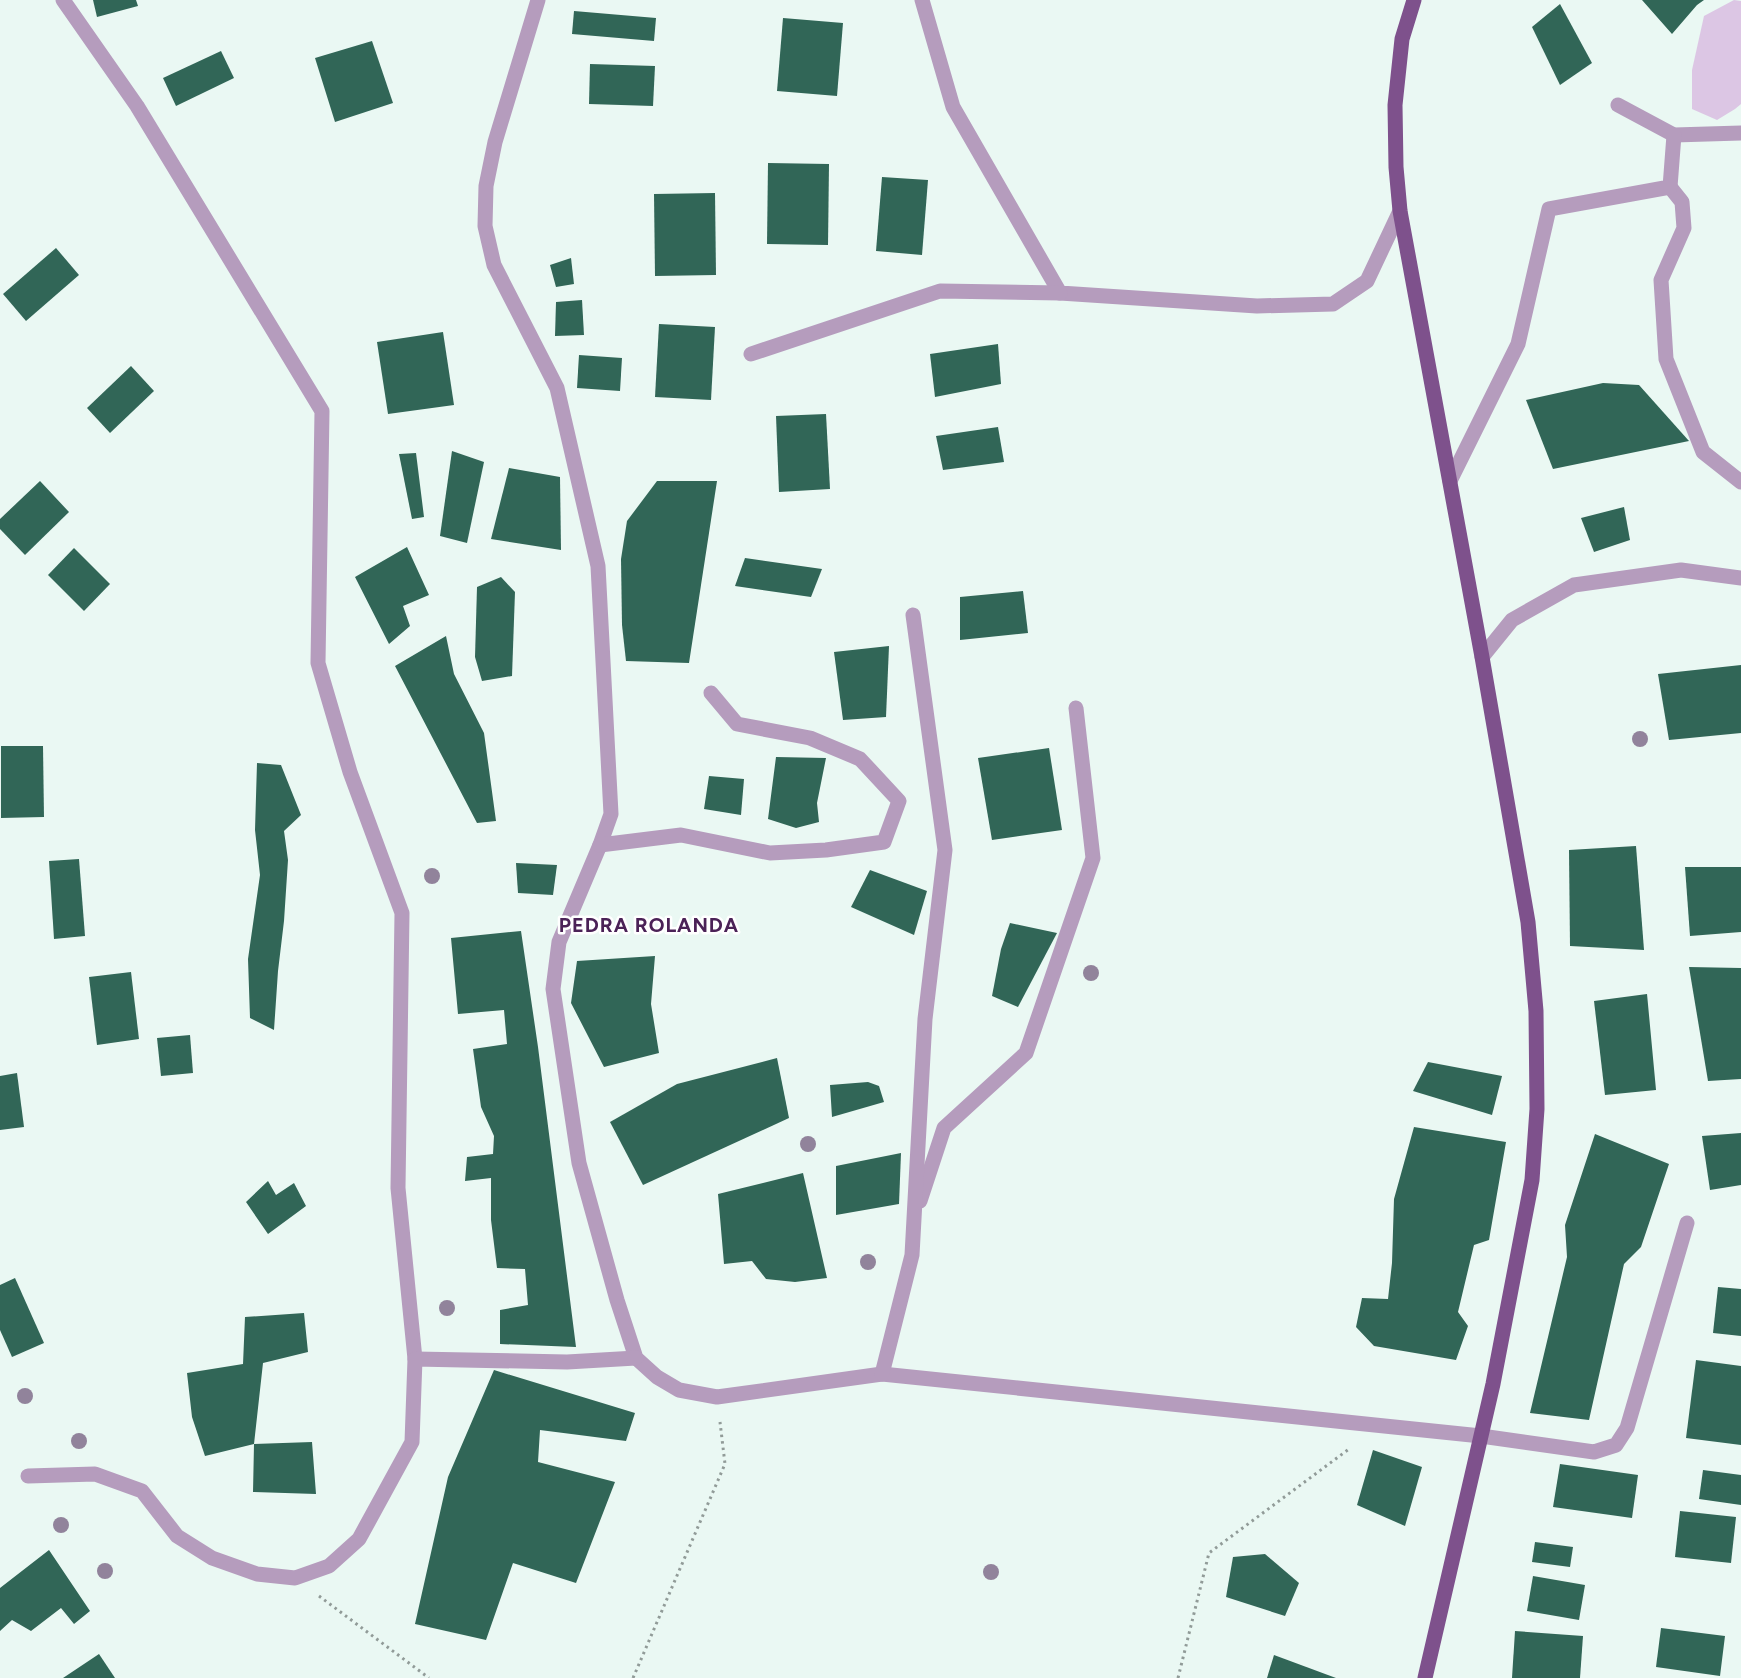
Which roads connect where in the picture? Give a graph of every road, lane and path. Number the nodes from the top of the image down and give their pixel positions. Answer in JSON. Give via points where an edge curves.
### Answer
{"nodes":[{"id":1,"x":63,"y":0,"type":"edge"},
{"id":2,"x":538,"y":0,"type":"edge"},
{"id":3,"x":922,"y":0,"type":"edge"},
{"id":4,"x":1414,"y":0,"type":"edge"},
{"id":5,"x":1618,"y":105,"type":"dead end"},
{"id":6,"x":1741,"y":133,"type":"edge"},
{"id":7,"x":1674,"y":135,"type":"junction"},
{"id":8,"x":1670,"y":187,"type":"junction"},
{"id":9,"x":1400,"y":211,"type":"junction"},
{"id":10,"x":1060,"y":293,"type":"junction"},
{"id":11,"x":751,"y":354,"type":"dead end"},
{"id":12,"x":1450,"y":481,"type":"junction"},
{"id":13,"x":1741,"y":482,"type":"edge"},
{"id":14,"x":1741,"y":578,"type":"edge"},
{"id":15,"x":913,"y":615,"type":"dead end"},
{"id":16,"x":1482,"y":657,"type":"junction"},
{"id":17,"x":711,"y":693,"type":"dead end"},
{"id":18,"x":1076,"y":708,"type":"dead end"},
{"id":19,"x":600,"y":844,"type":"junction"},
{"id":20,"x":914,"y":1219,"type":"junction"},
{"id":21,"x":1687,"y":1223,"type":"dead end"},
{"id":22,"x":636,"y":1358,"type":"junction"},
{"id":23,"x":415,"y":1359,"type":"junction"},
{"id":24,"x":882,"y":1374,"type":"junction"},
{"id":25,"x":717,"y":1397,"type":"junction"},
{"id":26,"x":1379,"y":1426,"type":"junction"},
{"id":27,"x":1482,"y":1436,"type":"junction"},
{"id":28,"x":28,"y":1476,"type":"dead end"},
{"id":29,"x":295,"y":1578,"type":"junction"},
{"id":30,"x":429,"y":1678,"type":"edge"},
{"id":31,"x":633,"y":1678,"type":"edge"},
{"id":32,"x":1178,"y":1678,"type":"edge"},
{"id":33,"x":1425,"y":1678,"type":"edge"}],
"edges":[{"from":1,"to":23,"type":"street","via":[[137,106],[322,411],[318,663],[350,772],[402,913],[398,1188]]},
{"from":2,"to":19,"type":"street","via":[[495,142],[486,186],[485,226],[494,265],[558,388],[598,566],[611,814]]},
{"from":3,"to":10,"type":"street","via":[[953,107]]},
{"from":4,"to":9,"type":"main road","via":[[1402,39],[1395,104]]},
{"from":5,"to":7,"type":"street"},
{"from":6,"to":7,"type":"street"},
{"from":7,"to":8,"type":"street"},
{"from":8,"to":12,"type":"street","via":[[1549,209],[1518,344]]},
{"from":8,"to":13,"type":"street","via":[[1682,202],[1684,228],[1661,280],[1666,359],[1703,452]]},
{"from":9,"to":10,"type":"street","via":[[1367,281],[1333,304],[1257,306]]},
{"from":9,"to":12,"type":"main road"},
{"from":10,"to":11,"type":"street","via":[[940,291]]},
{"from":12,"to":16,"type":"main road"},
{"from":14,"to":16,"type":"street","via":[[1681,570],[1574,585],[1512,620]]},
{"from":15,"to":20,"type":"street","via":[[945,850],[925,1019]]},
{"from":16,"to":27,"type":"main road","via":[[1528,922],[1536,1011],[1537,1109],[1532,1180]]},
{"from":17,"to":19,"type":"street","via":[[737,724],[810,738],[860,759],[899,801],[884,842],[770,853],[681,835]]},
{"from":18,"to":20,"type":"street","via":[[1093,858],[1026,1053],[944,1128]]},
{"from":19,"to":22,"type":"street","via":[[560,942],[553,990],[579,1163]]},
{"from":20,"to":24,"type":"street","via":[[912,1255]]},
{"from":21,"to":27,"type":"street","via":[[1627,1428],[1616,1445],[1594,1452]]},
{"from":22,"to":23,"type":"street","via":[[567,1362]]},
{"from":22,"to":25,"type":"street","via":[[657,1377],[679,1390]]},
{"from":23,"to":29,"type":"street","via":[[412,1442],[364,1531],[329,1566]]},
{"from":24,"to":25,"type":"street"},
{"from":24,"to":26,"type":"street"},
{"from":25,"to":31,"type":"path","via":[[725,1464]]},
{"from":26,"to":27,"type":"street"},
{"from":26,"to":32,"type":"path","via":[[1209,1552]]},
{"from":27,"to":33,"type":"main road"},
{"from":28,"to":29,"type":"street","via":[[95,1474],[142,1491],[177,1536],[212,1558],[257,1574]]},
{"from":29,"to":30,"type":"path"}]}
